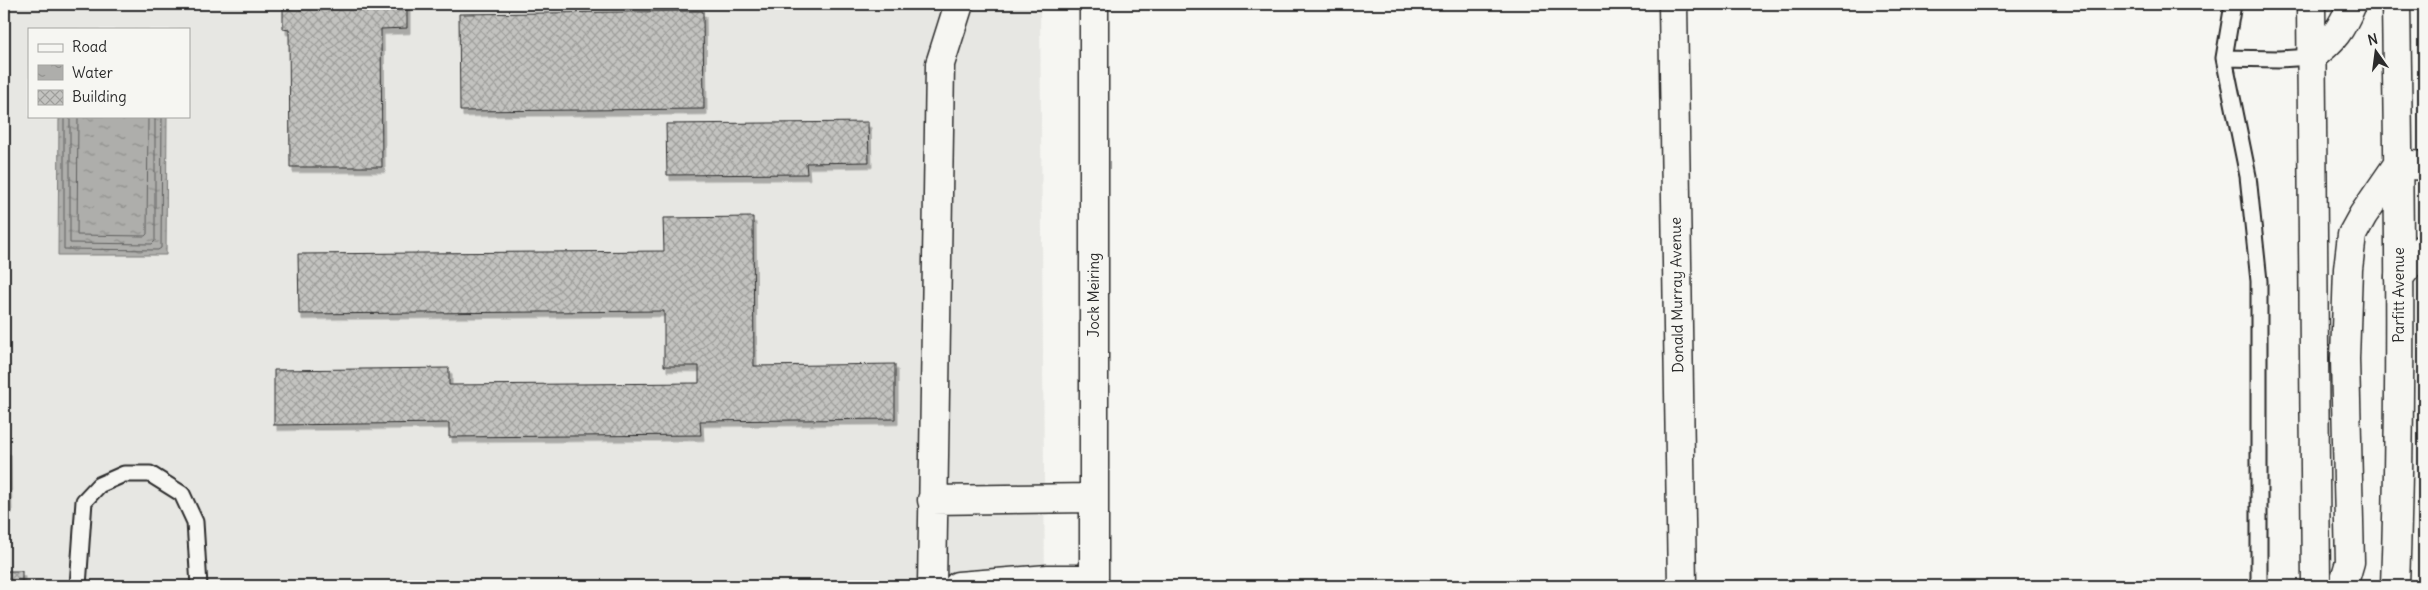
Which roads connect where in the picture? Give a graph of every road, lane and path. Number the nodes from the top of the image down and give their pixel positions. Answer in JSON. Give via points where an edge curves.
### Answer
{"nodes":[{"id":1,"x":959,"y":4,"type":"edge"},
{"id":2,"x":1094,"y":4,"type":"edge"},
{"id":3,"x":1673,"y":4,"type":"edge"},
{"id":4,"x":2233,"y":4,"type":"edge"},
{"id":5,"x":2311,"y":4,"type":"edge"},
{"id":6,"x":2352,"y":4,"type":"edge"},
{"id":7,"x":2396,"y":4,"type":"edge"},
{"id":8,"x":2311,"y":57,"type":"junction"},
{"id":9,"x":2224,"y":58,"type":"junction"},
{"id":10,"x":2411,"y":165,"type":"edge"},
{"id":11,"x":2424,"y":248,"type":"edge"},
{"id":12,"x":2399,"y":277,"type":"junction"},
{"id":13,"x":1094,"y":498,"type":"junction"},
{"id":14,"x":932,"y":500,"type":"junction"},
{"id":15,"x":1094,"y":582,"type":"edge"},
{"id":16,"x":78,"y":586,"type":"edge"},
{"id":17,"x":199,"y":586,"type":"edge"},
{"id":18,"x":932,"y":586,"type":"edge"},
{"id":19,"x":958,"y":586,"type":"edge"},
{"id":20,"x":1682,"y":586,"type":"edge"},
{"id":21,"x":2259,"y":586,"type":"edge"},
{"id":22,"x":2316,"y":586,"type":"edge"},
{"id":23,"x":2343,"y":586,"type":"edge"},
{"id":24,"x":2395,"y":586,"type":"edge"}],
"edges":[{"from":1,"to":14,"type":"main road","via":[[940,64]]},
{"from":2,"to":13,"type":"main road","name":"Jock Meiring"},
{"from":3,"to":20,"type":"main road","name":"Donald Murray Avenue"},
{"from":4,"to":9,"type":"lane"},
{"from":5,"to":8,"type":"main road"},
{"from":6,"to":8,"type":"main road","via":[[2331,42]]},
{"from":7,"to":10,"type":"main road","name":"Parfitt Avenue"},
{"from":8,"to":9,"type":"lane"},
{"from":8,"to":22,"type":"main road"},
{"from":9,"to":21,"type":"lane","via":[[2248,176],[2258,282]]},
{"from":10,"to":12,"type":"main road","name":"Parfitt Avenue"},
{"from":10,"to":23,"type":"main road","via":[[2363,215],[2352,235],[2345,359],[2350,562]]},
{"from":11,"to":12,"type":"main road"},
{"from":12,"to":24,"type":"main road","name":"Parfitt Avenue"},
{"from":13,"to":14,"type":"main road"},
{"from":13,"to":15,"type":"main road","name":"Jock Meiring"},
{"from":14,"to":18,"type":"main road"},
{"from":15,"to":19,"type":"main road","via":[[1048,579]]},
{"from":16,"to":17,"type":"lane","via":[[84,501],[99,485],[124,474],[150,474],[182,494],[195,522]]}]}
